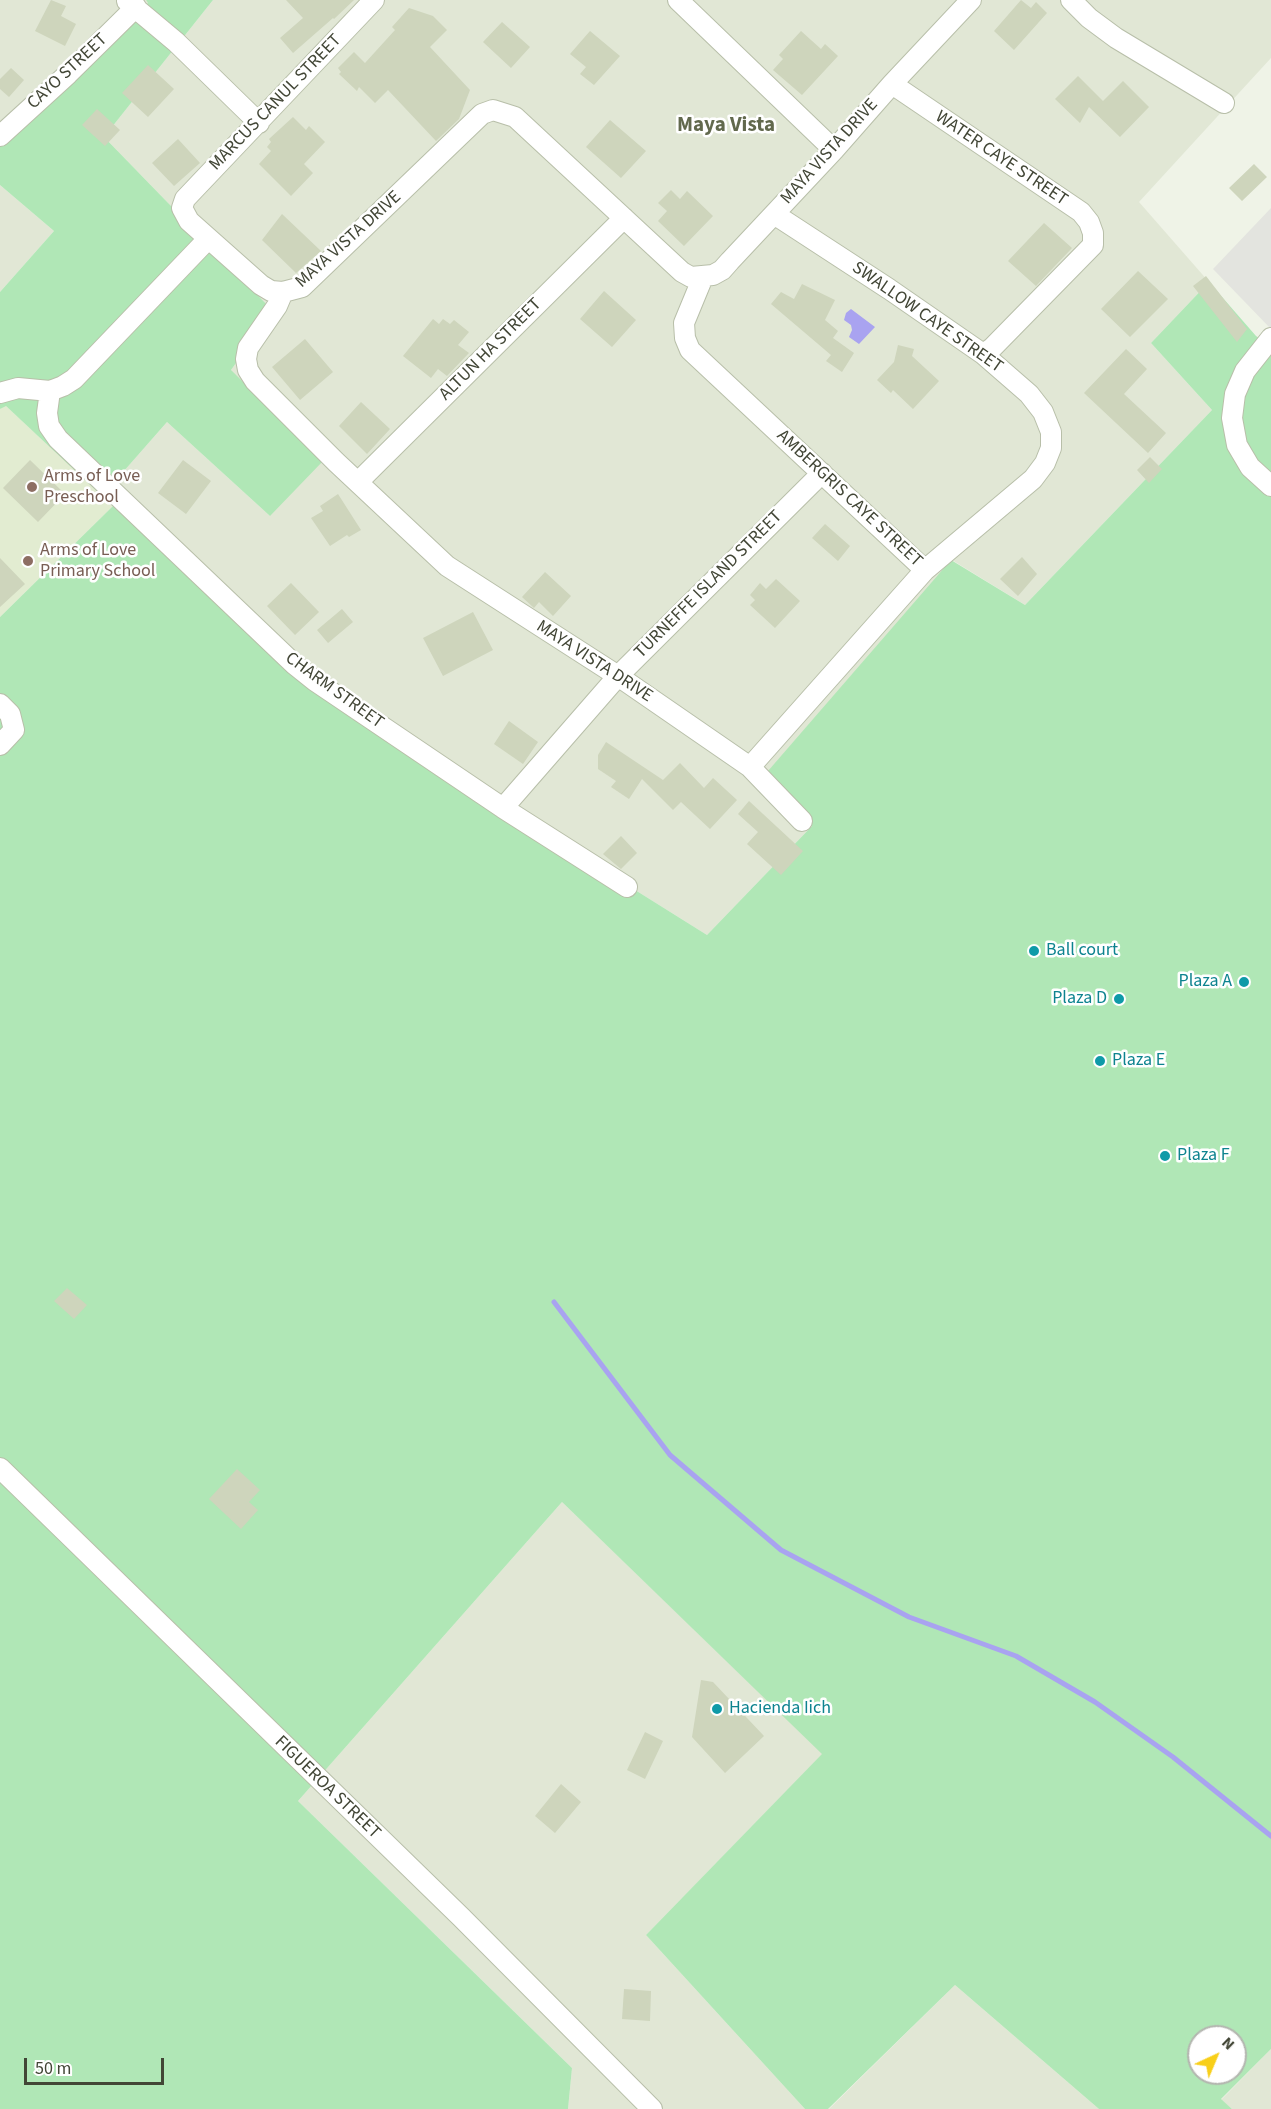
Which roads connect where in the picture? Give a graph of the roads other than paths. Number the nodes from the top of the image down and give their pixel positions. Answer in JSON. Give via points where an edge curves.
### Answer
{"nodes":[{"id":1,"x":374,"y":0,"type":"edge"},
{"id":2,"x":678,"y":0,"type":"edge"},
{"id":3,"x":971,"y":0,"type":"edge"},
{"id":4,"x":1071,"y":0,"type":"edge"},
{"id":5,"x":131,"y":4,"type":"edge"},
{"id":6,"x":892,"y":84,"type":"junction"},
{"id":7,"x":1224,"y":103,"type":"dead end"},
{"id":8,"x":259,"y":123,"type":"junction"},
{"id":9,"x":0,"y":135,"type":"edge"},
{"id":10,"x":834,"y":150,"type":"junction"},
{"id":11,"x":774,"y":214,"type":"junction"},
{"id":12,"x":624,"y":218,"type":"junction"},
{"id":13,"x":208,"y":239,"type":"junction"},
{"id":14,"x":703,"y":277,"type":"junction"},
{"id":15,"x":283,"y":292,"type":"junction"},
{"id":16,"x":1271,"y":338,"type":"edge"},
{"id":17,"x":983,"y":354,"type":"junction"},
{"id":18,"x":50,"y":391,"type":"junction"},
{"id":19,"x":0,"y":393,"type":"edge"},
{"id":20,"x":822,"y":473,"type":"junction"},
{"id":21,"x":358,"y":482,"type":"junction"},
{"id":22,"x":1271,"y":486,"type":"edge"},
{"id":23,"x":925,"y":570,"type":"junction"},
{"id":24,"x":618,"y":676,"type":"junction"},
{"id":25,"x":0,"y":704,"type":"edge"},
{"id":26,"x":0,"y":745,"type":"edge"},
{"id":27,"x":750,"y":767,"type":"junction"},
{"id":28,"x":503,"y":808,"type":"junction"},
{"id":29,"x":802,"y":821,"type":"dead end"},
{"id":30,"x":627,"y":887,"type":"dead end"},
{"id":31,"x":0,"y":1468,"type":"edge"},
{"id":32,"x":652,"y":2109,"type":"edge"}],
"edges":[{"from":1,"to":8,"type":"street","name":"MARCUS CANUL STREET"},
{"from":2,"to":10,"type":"street"},
{"from":3,"to":6,"type":"street","name":"MAYA VISTA DRIVE"},
{"from":4,"to":7,"type":"street","via":[[1116,38]]},
{"from":5,"to":8,"type":"street"},
{"from":5,"to":9,"type":"street","name":"CAYO STREET","via":[[68,74]]},
{"from":6,"to":10,"type":"street","name":"MAYA VISTA DRIVE"},
{"from":6,"to":17,"type":"street","name":"WATER CAYE STREET","via":[[1081,212],[1094,233],[1093,245]]},
{"from":8,"to":13,"type":"street","name":"MARCUS CANUL STREET","via":[[189,193],[182,208],[189,222]]},
{"from":10,"to":11,"type":"street","name":"MAYA VISTA DRIVE"},
{"from":11,"to":14,"type":"street","name":"MAYA VISTA DRIVE","via":[[722,270]]},
{"from":11,"to":17,"type":"street","name":"SWALLOW CAYE STREET"},
{"from":12,"to":14,"type":"street","name":"MAYA VISTA DRIVE","via":[[682,272]]},
{"from":12,"to":15,"type":"street","name":"MAYA VISTA DRIVE","via":[[515,117],[493,110],[482,114],[302,287]]},
{"from":12,"to":21,"type":"street","name":"ALTUN HA STREET"},
{"from":13,"to":15,"type":"street","via":[[261,285]]},
{"from":13,"to":18,"type":"street","via":[[87,367]]},
{"from":14,"to":20,"type":"street","name":"AMBERGRIS CAYE STREET","via":[[684,323],[690,350]]},
{"from":15,"to":21,"type":"street","name":"MAYA VISTA DRIVE","via":[[248,348],[248,370]]},
{"from":16,"to":22,"type":"street","via":[[1245,371],[1235,394],[1232,418],[1237,445],[1250,466]]},
{"from":17,"to":23,"type":"street","name":"SWALLOW CAYE STREET","via":[[1029,394],[1043,412],[1051,432],[1051,448],[1033,479]]},
{"from":18,"to":19,"type":"street","via":[[18,388]]},
{"from":18,"to":28,"type":"street","name":"CHARM STREET","via":[[49,426],[58,439],[295,665]]},
{"from":20,"to":23,"type":"street","name":"AMBERGRIS CAYE STREET"},
{"from":20,"to":24,"type":"street","name":"TURNEFFE ISLAND STREET"},
{"from":21,"to":24,"type":"street","name":"MAYA VISTA DRIVE","via":[[447,566]]},
{"from":23,"to":27,"type":"street","name":"AMBERGRIS CAYE STREET"},
{"from":24,"to":27,"type":"street","name":"MAYA VISTA DRIVE"},
{"from":24,"to":28,"type":"street","name":"TURNEFFE ISLAND STREET"},
{"from":25,"to":26,"type":"street","via":[[10,714],[14,730]]},
{"from":27,"to":29,"type":"street","name":"MAYA VISTA DRIVE"},
{"from":28,"to":30,"type":"street","name":"CHARM STREET"},
{"from":31,"to":32,"type":"street","name":"FIGUEROA STREET","via":[[461,1917]]}]}
